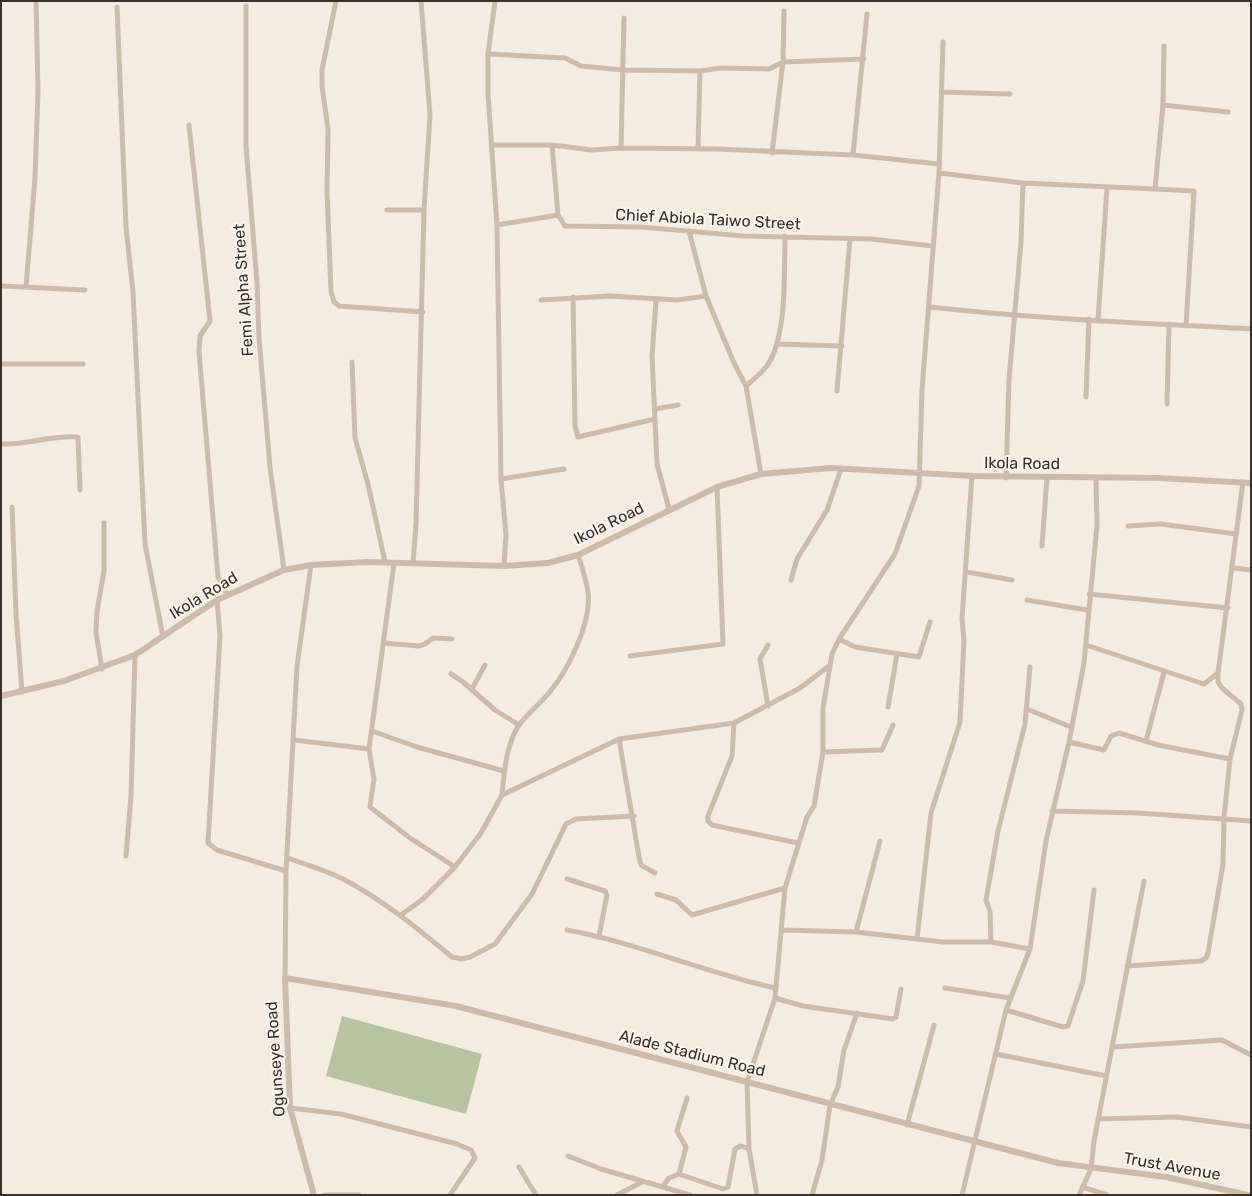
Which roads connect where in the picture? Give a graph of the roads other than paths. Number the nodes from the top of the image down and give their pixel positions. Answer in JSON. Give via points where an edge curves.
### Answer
{"nodes":[{"id":1,"x":36,"y":1,"type":"edge"},
{"id":2,"x":336,"y":1,"type":"edge"},
{"id":3,"x":421,"y":1,"type":"edge"},
{"id":4,"x":495,"y":1,"type":"edge"},
{"id":5,"x":246,"y":6,"type":"dead end"},
{"id":6,"x":117,"y":7,"type":"dead end"},
{"id":7,"x":784,"y":11,"type":"dead end"},
{"id":8,"x":867,"y":14,"type":"dead end"},
{"id":9,"x":624,"y":18,"type":"dead end"},
{"id":10,"x":943,"y":42,"type":"dead end"},
{"id":11,"x":1164,"y":46,"type":"dead end"},
{"id":12,"x":488,"y":54,"type":"junction"},
{"id":13,"x":864,"y":60,"type":"junction"},
{"id":14,"x":783,"y":62,"type":"junction"},
{"id":15,"x":623,"y":70,"type":"junction"},
{"id":16,"x":700,"y":71,"type":"junction"},
{"id":17,"x":940,"y":92,"type":"junction"},
{"id":18,"x":1010,"y":94,"type":"dead end"},
{"id":19,"x":1163,"y":105,"type":"junction"},
{"id":20,"x":1228,"y":112,"type":"dead end"},
{"id":21,"x":189,"y":125,"type":"dead end"},
{"id":22,"x":492,"y":145,"type":"junction"},
{"id":23,"x":552,"y":145,"type":"junction"},
{"id":24,"x":621,"y":148,"type":"junction"},
{"id":25,"x":698,"y":149,"type":"junction"},
{"id":26,"x":772,"y":153,"type":"junction"},
{"id":27,"x":853,"y":155,"type":"junction"},
{"id":28,"x":939,"y":164,"type":"junction"},
{"id":29,"x":940,"y":173,"type":"junction"},
{"id":30,"x":1023,"y":183,"type":"junction"},
{"id":31,"x":1107,"y":188,"type":"junction"},
{"id":32,"x":1155,"y":189,"type":"junction"},
{"id":33,"x":388,"y":210,"type":"dead end"},
{"id":34,"x":424,"y":210,"type":"junction"},
{"id":35,"x":558,"y":215,"type":"junction"},
{"id":36,"x":497,"y":225,"type":"junction"},
{"id":37,"x":689,"y":231,"type":"junction"},
{"id":38,"x":785,"y":236,"type":"junction"},
{"id":39,"x":850,"y":239,"type":"junction"},
{"id":40,"x":933,"y":246,"type":"junction"},
{"id":41,"x":1,"y":286,"type":"edge"},
{"id":42,"x":26,"y":287,"type":"junction"},
{"id":43,"x":85,"y":290,"type":"dead end"},
{"id":44,"x":706,"y":296,"type":"junction"},
{"id":45,"x":573,"y":297,"type":"junction"},
{"id":46,"x":541,"y":300,"type":"dead end"},
{"id":47,"x":656,"y":300,"type":"junction"},
{"id":48,"x":930,"y":307,"type":"junction"},
{"id":49,"x":423,"y":312,"type":"junction"},
{"id":50,"x":1016,"y":316,"type":"junction"},
{"id":51,"x":1089,"y":319,"type":"junction"},
{"id":52,"x":1098,"y":319,"type":"junction"},
{"id":53,"x":1169,"y":324,"type":"junction"},
{"id":54,"x":1186,"y":326,"type":"junction"},
{"id":55,"x":1251,"y":329,"type":"edge"},
{"id":56,"x":777,"y":344,"type":"junction"},
{"id":57,"x":842,"y":346,"type":"junction"},
{"id":58,"x":352,"y":362,"type":"dead end"},
{"id":59,"x":1,"y":364,"type":"edge"},
{"id":60,"x":83,"y":364,"type":"dead end"},
{"id":61,"x":746,"y":386,"type":"junction"},
{"id":62,"x":837,"y":391,"type":"dead end"},
{"id":63,"x":1086,"y":397,"type":"dead end"},
{"id":64,"x":1167,"y":404,"type":"dead end"},
{"id":65,"x":678,"y":405,"type":"dead end"},
{"id":66,"x":655,"y":409,"type":"junction"},
{"id":67,"x":655,"y":419,"type":"junction"},
{"id":68,"x":1,"y":444,"type":"edge"},
{"id":69,"x":564,"y":469,"type":"dead end"},
{"id":70,"x":841,"y":469,"type":"junction"},
{"id":71,"x":919,"y":473,"type":"junction"},
{"id":72,"x":761,"y":474,"type":"junction"},
{"id":73,"x":972,"y":476,"type":"junction"},
{"id":74,"x":1006,"y":478,"type":"junction"},
{"id":75,"x":1047,"y":478,"type":"junction"},
{"id":76,"x":1096,"y":478,"type":"junction"},
{"id":77,"x":501,"y":480,"type":"junction"},
{"id":78,"x":1243,"y":482,"type":"junction"},
{"id":79,"x":1251,"y":483,"type":"edge"},
{"id":80,"x":717,"y":487,"type":"junction"},
{"id":81,"x":80,"y":490,"type":"dead end"},
{"id":82,"x":12,"y":507,"type":"dead end"},
{"id":83,"x":669,"y":509,"type":"junction"},
{"id":84,"x":104,"y":523,"type":"dead end"},
{"id":85,"x":1128,"y":526,"type":"dead end"},
{"id":86,"x":1236,"y":534,"type":"junction"},
{"id":87,"x":1042,"y":546,"type":"dead end"},
{"id":88,"x":578,"y":555,"type":"junction"},
{"id":89,"x":385,"y":562,"type":"junction"},
{"id":90,"x":394,"y":563,"type":"junction"},
{"id":91,"x":413,"y":563,"type":"junction"},
{"id":92,"x":312,"y":565,"type":"junction"},
{"id":93,"x":504,"y":566,"type":"junction"},
{"id":94,"x":1234,"y":568,"type":"junction"},
{"id":95,"x":284,"y":570,"type":"junction"},
{"id":96,"x":1251,"y":570,"type":"edge"},
{"id":97,"x":966,"y":572,"type":"junction"},
{"id":98,"x":791,"y":580,"type":"dead end"},
{"id":99,"x":1012,"y":580,"type":"dead end"},
{"id":100,"x":1089,"y":594,"type":"junction"},
{"id":101,"x":227,"y":595,"type":"junction"},
{"id":102,"x":217,"y":600,"type":"junction"},
{"id":103,"x":1027,"y":600,"type":"dead end"},
{"id":104,"x":1228,"y":608,"type":"junction"},
{"id":105,"x":1088,"y":610,"type":"junction"},
{"id":106,"x":930,"y":622,"type":"dead end"},
{"id":107,"x":163,"y":638,"type":"junction"},
{"id":108,"x":452,"y":639,"type":"dead end"},
{"id":109,"x":839,"y":639,"type":"junction"},
{"id":110,"x":383,"y":642,"type":"junction"},
{"id":111,"x":768,"y":645,"type":"dead end"},
{"id":112,"x":1086,"y":645,"type":"junction"},
{"id":113,"x":897,"y":654,"type":"junction"},
{"id":114,"x":135,"y":656,"type":"junction"},
{"id":115,"x":630,"y":656,"type":"dead end"},
{"id":116,"x":485,"y":665,"type":"dead end"},
{"id":117,"x":830,"y":666,"type":"junction"},
{"id":118,"x":1030,"y":667,"type":"dead end"},
{"id":119,"x":102,"y":669,"type":"junction"},
{"id":120,"x":1164,"y":672,"type":"junction"},
{"id":121,"x":1218,"y":673,"type":"junction"},
{"id":122,"x":450,"y":674,"type":"dead end"},
{"id":123,"x":472,"y":689,"type":"junction"},
{"id":124,"x":22,"y":692,"type":"junction"},
{"id":125,"x":1,"y":696,"type":"edge"},
{"id":126,"x":768,"y":706,"type":"junction"},
{"id":127,"x":888,"y":707,"type":"dead end"},
{"id":128,"x":1027,"y":710,"type":"junction"},
{"id":129,"x":734,"y":723,"type":"junction"},
{"id":130,"x":893,"y":725,"type":"dead end"},
{"id":131,"x":519,"y":726,"type":"junction"},
{"id":132,"x":1071,"y":727,"type":"junction"},
{"id":133,"x":372,"y":731,"type":"junction"},
{"id":134,"x":619,"y":739,"type":"junction"},
{"id":135,"x":294,"y":740,"type":"junction"},
{"id":136,"x":1146,"y":741,"type":"junction"},
{"id":137,"x":1069,"y":742,"type":"junction"},
{"id":138,"x":369,"y":749,"type":"junction"},
{"id":139,"x":823,"y":752,"type":"junction"},
{"id":140,"x":1230,"y":760,"type":"junction"},
{"id":141,"x":504,"y":771,"type":"junction"},
{"id":142,"x":502,"y":795,"type":"junction"},
{"id":143,"x":1052,"y":811,"type":"junction"},
{"id":144,"x":634,"y":816,"type":"junction"},
{"id":145,"x":1224,"y":818,"type":"junction"},
{"id":146,"x":1251,"y":821,"type":"edge"},
{"id":147,"x":880,"y":841,"type":"dead end"},
{"id":148,"x":798,"y":843,"type":"junction"},
{"id":149,"x":126,"y":856,"type":"dead end"},
{"id":150,"x":288,"y":858,"type":"junction"},
{"id":151,"x":455,"y":867,"type":"junction"},
{"id":152,"x":286,"y":871,"type":"junction"},
{"id":153,"x":656,"y":873,"type":"dead end"},
{"id":154,"x":567,"y":879,"type":"dead end"},
{"id":155,"x":1144,"y":881,"type":"dead end"},
{"id":156,"x":785,"y":888,"type":"junction"},
{"id":157,"x":1094,"y":890,"type":"dead end"},
{"id":158,"x":657,"y":894,"type":"dead end"},
{"id":159,"x":401,"y":915,"type":"junction"},
{"id":160,"x":568,"y":930,"type":"dead end"},
{"id":161,"x":781,"y":930,"type":"junction"},
{"id":162,"x":856,"y":932,"type":"junction"},
{"id":163,"x":599,"y":936,"type":"junction"},
{"id":164,"x":917,"y":939,"type":"junction"},
{"id":165,"x":991,"y":942,"type":"junction"},
{"id":166,"x":1030,"y":949,"type":"junction"},
{"id":167,"x":1127,"y":966,"type":"junction"},
{"id":168,"x":285,"y":978,"type":"junction"},
{"id":169,"x":775,"y":988,"type":"junction"},
{"id":170,"x":945,"y":988,"type":"dead end"},
{"id":171,"x":900,"y":989,"type":"dead end"},
{"id":172,"x":775,"y":998,"type":"junction"},
{"id":173,"x":1010,"y":998,"type":"junction"},
{"id":174,"x":1006,"y":1010,"type":"junction"},
{"id":175,"x":857,"y":1013,"type":"junction"},
{"id":176,"x":934,"y":1025,"type":"dead end"},
{"id":177,"x":1113,"y":1046,"type":"junction"},
{"id":178,"x":996,"y":1054,"type":"junction"},
{"id":179,"x":1251,"y":1055,"type":"edge"},
{"id":180,"x":1106,"y":1076,"type":"junction"},
{"id":181,"x":748,"y":1082,"type":"junction"},
{"id":182,"x":687,"y":1098,"type":"dead end"},
{"id":183,"x":830,"y":1105,"type":"junction"},
{"id":184,"x":290,"y":1108,"type":"junction"},
{"id":185,"x":1098,"y":1119,"type":"junction"},
{"id":186,"x":907,"y":1125,"type":"junction"},
{"id":187,"x":1251,"y":1127,"type":"edge"},
{"id":188,"x":974,"y":1142,"type":"junction"},
{"id":189,"x":749,"y":1148,"type":"junction"},
{"id":190,"x":568,"y":1156,"type":"dead end"},
{"id":191,"x":519,"y":1167,"type":"dead end"},
{"id":192,"x":1091,"y":1169,"type":"junction"},
{"id":193,"x":679,"y":1174,"type":"junction"},
{"id":194,"x":642,"y":1182,"type":"junction"},
{"id":195,"x":663,"y":1186,"type":"junction"},
{"id":196,"x":1082,"y":1187,"type":"junction"},
{"id":197,"x":314,"y":1195,"type":"edge"},
{"id":198,"x":324,"y":1195,"type":"edge"},
{"id":199,"x":359,"y":1195,"type":"edge"},
{"id":200,"x":450,"y":1195,"type":"edge"},
{"id":201,"x":536,"y":1195,"type":"edge"},
{"id":202,"x":617,"y":1195,"type":"edge"},
{"id":203,"x":690,"y":1195,"type":"edge"},
{"id":204,"x":757,"y":1195,"type":"edge"},
{"id":205,"x":812,"y":1195,"type":"edge"},
{"id":206,"x":962,"y":1195,"type":"edge"},
{"id":207,"x":1079,"y":1195,"type":"edge"},
{"id":208,"x":1107,"y":1195,"type":"edge"},
{"id":209,"x":1248,"y":1195,"type":"edge"}],
"edges":[{"from":1,"to":42,"type":"street","via":[[38,90],[35,178]]},
{"from":2,"to":49,"type":"street","via":[[322,70],[328,129],[327,191],[334,302],[338,306]]},
{"from":3,"to":34,"type":"street","via":[[430,115]]},
{"from":4,"to":12,"type":"street"},
{"from":5,"to":95,"type":"street","name":"Femi Alpha Street","via":[[246,146],[270,467]]},
{"from":6,"to":107,"type":"street","via":[[125,217],[133,292],[145,544]]},
{"from":7,"to":14,"type":"street"},
{"from":8,"to":13,"type":"street"},
{"from":9,"to":15,"type":"street"},
{"from":10,"to":17,"type":"street"},
{"from":11,"to":19,"type":"street"},
{"from":12,"to":15,"type":"street","via":[[565,58],[581,66]]},
{"from":12,"to":22,"type":"street"},
{"from":13,"to":14,"type":"street"},
{"from":13,"to":27,"type":"street"},
{"from":14,"to":16,"type":"street","via":[[769,69]]},
{"from":14,"to":26,"type":"street"},
{"from":15,"to":16,"type":"street"},
{"from":15,"to":24,"type":"street"},
{"from":16,"to":25,"type":"street"},
{"from":17,"to":18,"type":"street"},
{"from":17,"to":28,"type":"street"},
{"from":19,"to":20,"type":"street"},
{"from":19,"to":32,"type":"street"},
{"from":21,"to":101,"type":"street","via":[[210,321],[200,336],[200,372],[218,577]]},
{"from":22,"to":23,"type":"street"},
{"from":22,"to":36,"type":"street"},
{"from":23,"to":24,"type":"street","via":[[592,150]]},
{"from":23,"to":35,"type":"street"},
{"from":24,"to":25,"type":"street"},
{"from":25,"to":26,"type":"street"},
{"from":26,"to":27,"type":"street"},
{"from":27,"to":28,"type":"street"},
{"from":28,"to":29,"type":"street"},
{"from":29,"to":30,"type":"street"},
{"from":29,"to":40,"type":"street"},
{"from":30,"to":31,"type":"street"},
{"from":30,"to":50,"type":"street"},
{"from":31,"to":32,"type":"street"},
{"from":31,"to":52,"type":"street"},
{"from":32,"to":54,"type":"street","via":[[1194,191]]},
{"from":33,"to":34,"type":"street"},
{"from":34,"to":49,"type":"street"},
{"from":35,"to":36,"type":"street"},
{"from":35,"to":37,"type":"street","name":"Chief Abiola Taiwo Street","via":[[569,228],[641,227]]},
{"from":36,"to":77,"type":"street"},
{"from":37,"to":38,"type":"street","name":"Chief Abiola Taiwo Street"},
{"from":37,"to":44,"type":"street"},
{"from":38,"to":39,"type":"street","name":"Chief Abiola Taiwo Street"},
{"from":38,"to":56,"type":"street","via":[[784,296]]},
{"from":39,"to":40,"type":"street","name":"Chief Abiola Taiwo Street"},
{"from":39,"to":57,"type":"street"},
{"from":40,"to":48,"type":"street"},
{"from":41,"to":42,"type":"street"},
{"from":42,"to":43,"type":"street"},
{"from":44,"to":47,"type":"street"},
{"from":44,"to":61,"type":"street"},
{"from":45,"to":46,"type":"street"},
{"from":45,"to":47,"type":"street"},
{"from":45,"to":67,"type":"street","via":[[575,426],[578,436]]},
{"from":47,"to":66,"type":"street","via":[[652,356]]},
{"from":48,"to":50,"type":"street"},
{"from":48,"to":71,"type":"street"},
{"from":49,"to":91,"type":"street"},
{"from":50,"to":51,"type":"street"},
{"from":50,"to":74,"type":"street"},
{"from":51,"to":52,"type":"street"},
{"from":51,"to":63,"type":"street"},
{"from":52,"to":53,"type":"street"},
{"from":53,"to":54,"type":"street"},
{"from":53,"to":64,"type":"street"},
{"from":54,"to":55,"type":"street"},
{"from":56,"to":57,"type":"street"},
{"from":56,"to":61,"type":"street","via":[[770,363]]},
{"from":57,"to":62,"type":"street"},
{"from":58,"to":89,"type":"street","via":[[355,438]]},
{"from":59,"to":60,"type":"street"},
{"from":61,"to":72,"type":"street"},
{"from":65,"to":66,"type":"street"},
{"from":66,"to":67,"type":"street"},
{"from":67,"to":83,"type":"street","via":[[657,464]]},
{"from":68,"to":81,"type":"street","via":[[20,445],[53,437],[78,436]]},
{"from":69,"to":77,"type":"street"},
{"from":70,"to":71,"type":"street","name":"Ikola Road"},
{"from":70,"to":72,"type":"street","name":"Ikola Road"},
{"from":70,"to":98,"type":"street","via":[[827,510],[797,559]]},
{"from":71,"to":73,"type":"street","name":"Ikola Road"},
{"from":71,"to":109,"type":"street","via":[[914,503],[895,554]]},
{"from":72,"to":80,"type":"street","name":"Ikola Road"},
{"from":73,"to":74,"type":"street","name":"Ikola Road"},
{"from":73,"to":97,"type":"street"},
{"from":74,"to":75,"type":"street","name":"Ikola Road"},
{"from":75,"to":76,"type":"street","name":"Ikola Road"},
{"from":75,"to":87,"type":"street"},
{"from":76,"to":78,"type":"street","name":"Ikola Road"},
{"from":76,"to":100,"type":"street","via":[[1097,525]]},
{"from":77,"to":93,"type":"street","via":[[506,535]]},
{"from":78,"to":79,"type":"street","name":"Ikola Road"},
{"from":78,"to":86,"type":"street"},
{"from":80,"to":83,"type":"street","name":"Ikola Road"},
{"from":80,"to":115,"type":"street","via":[[723,644]]},
{"from":82,"to":124,"type":"street"},
{"from":83,"to":88,"type":"street","name":"Ikola Road"},
{"from":84,"to":119,"type":"street","via":[[104,571],[96,610]]},
{"from":85,"to":86,"type":"street","via":[[1161,524]]},
{"from":86,"to":94,"type":"street"},
{"from":88,"to":93,"type":"street","name":"Ikola Road","via":[[548,563]]},
{"from":88,"to":131,"type":"street","via":[[588,593],[588,610],[575,650],[553,687]]},
{"from":89,"to":90,"type":"street","name":"Ikola Road"},
{"from":89,"to":92,"type":"street","name":"Ikola Road"},
{"from":90,"to":91,"type":"street","name":"Ikola Road"},
{"from":90,"to":110,"type":"street"},
{"from":91,"to":93,"type":"street","name":"Ikola Road"},
{"from":92,"to":95,"type":"street","name":"Ikola Road"},
{"from":92,"to":135,"type":"street","via":[[297,666]]},
{"from":94,"to":96,"type":"street"},
{"from":94,"to":104,"type":"street"},
{"from":95,"to":101,"type":"street","name":"Ikola Road"},
{"from":97,"to":99,"type":"street"},
{"from":97,"to":164,"type":"street","via":[[960,722],[931,813]]},
{"from":100,"to":104,"type":"street"},
{"from":100,"to":105,"type":"street"},
{"from":101,"to":102,"type":"street","name":"Ikola Road"},
{"from":102,"to":107,"type":"street","name":"Ikola Road"},
{"from":102,"to":152,"type":"street","via":[[220,636],[208,842],[217,850]]},
{"from":103,"to":105,"type":"street"},
{"from":104,"to":121,"type":"street"},
{"from":105,"to":112,"type":"street"},
{"from":106,"to":113,"type":"street","via":[[921,656]]},
{"from":107,"to":114,"type":"street","name":"Ikola Road"},
{"from":108,"to":110,"type":"street","via":[[433,638],[419,646]]},
{"from":109,"to":113,"type":"street","via":[[855,647]]},
{"from":109,"to":117,"type":"street"},
{"from":110,"to":133,"type":"street"},
{"from":111,"to":126,"type":"street","via":[[760,659]]},
{"from":112,"to":120,"type":"street"},
{"from":112,"to":132,"type":"street"},
{"from":113,"to":127,"type":"street"},
{"from":114,"to":119,"type":"street","name":"Ikola Road"},
{"from":114,"to":149,"type":"street"},
{"from":116,"to":123,"type":"street"},
{"from":117,"to":126,"type":"street"},
{"from":117,"to":139,"type":"street","via":[[822,708]]},
{"from":118,"to":128,"type":"street"},
{"from":119,"to":124,"type":"street","name":"Ikola Road"},
{"from":120,"to":121,"type":"street","via":[[1204,684]]},
{"from":120,"to":136,"type":"street"},
{"from":121,"to":140,"type":"street","via":[[1220,685],[1242,706]]},
{"from":122,"to":123,"type":"street"},
{"from":123,"to":131,"type":"street"},
{"from":124,"to":125,"type":"street","name":"Ikola Road"},
{"from":126,"to":129,"type":"street"},
{"from":128,"to":132,"type":"street"},
{"from":128,"to":165,"type":"street","via":[[998,832],[986,900],[990,912]]},
{"from":129,"to":134,"type":"street"},
{"from":129,"to":148,"type":"street","via":[[732,756],[714,797],[708,821],[712,825]]},
{"from":130,"to":139,"type":"street","via":[[882,750]]},
{"from":131,"to":141,"type":"street","via":[[512,738]]},
{"from":132,"to":137,"type":"street"},
{"from":133,"to":138,"type":"street"},
{"from":133,"to":141,"type":"street"},
{"from":134,"to":142,"type":"street"},
{"from":134,"to":144,"type":"street"},
{"from":135,"to":138,"type":"street"},
{"from":135,"to":150,"type":"street"},
{"from":136,"to":137,"type":"street","via":[[1114,733],[1104,750]]},
{"from":136,"to":140,"type":"street"},
{"from":137,"to":143,"type":"street"},
{"from":138,"to":151,"type":"street","via":[[374,779],[371,809]]},
{"from":139,"to":148,"type":"street","via":[[814,806]]},
{"from":140,"to":145,"type":"street"},
{"from":141,"to":142,"type":"street"},
{"from":142,"to":151,"type":"street","via":[[481,833]]},
{"from":143,"to":145,"type":"street"},
{"from":143,"to":166,"type":"street"},
{"from":144,"to":153,"type":"street","via":[[641,865]]},
{"from":144,"to":159,"type":"street","via":[[576,819],[566,824],[532,894],[495,944],[470,957],[452,957]]},
{"from":145,"to":146,"type":"street"},
{"from":145,"to":167,"type":"street","via":[[1223,864],[1206,958]]},
{"from":147,"to":162,"type":"street"},
{"from":148,"to":156,"type":"street"},
{"from":150,"to":152,"type":"street"},
{"from":150,"to":159,"type":"street","via":[[341,878]]},
{"from":151,"to":159,"type":"street","via":[[423,899]]},
{"from":152,"to":168,"type":"street"},
{"from":154,"to":163,"type":"street","via":[[604,891],[607,895]]},
{"from":155,"to":167,"type":"street"},
{"from":156,"to":158,"type":"street","via":[[692,914],[676,900]]},
{"from":156,"to":161,"type":"street"},
{"from":157,"to":174,"type":"street","via":[[1083,981],[1068,1026]]},
{"from":160,"to":163,"type":"street"},
{"from":161,"to":162,"type":"street"},
{"from":161,"to":169,"type":"street"},
{"from":162,"to":164,"type":"street"},
{"from":163,"to":169,"type":"street"},
{"from":164,"to":165,"type":"street"},
{"from":165,"to":166,"type":"street"},
{"from":166,"to":173,"type":"street"},
{"from":167,"to":177,"type":"street"},
{"from":168,"to":181,"type":"street","name":"Alade Stadium Road","via":[[456,1006]]},
{"from":168,"to":184,"type":"street","name":"Ogunseye Road"},
{"from":169,"to":172,"type":"street"},
{"from":170,"to":173,"type":"street"},
{"from":171,"to":175,"type":"street","via":[[895,1018]]},
{"from":172,"to":175,"type":"street","via":[[803,1006]]},
{"from":172,"to":181,"type":"street"},
{"from":173,"to":174,"type":"street"},
{"from":174,"to":178,"type":"street"},
{"from":175,"to":183,"type":"street","via":[[844,1050],[838,1087]]},
{"from":176,"to":186,"type":"street"},
{"from":177,"to":179,"type":"street","via":[[1222,1040]]},
{"from":177,"to":180,"type":"street"},
{"from":178,"to":180,"type":"street"},
{"from":178,"to":188,"type":"street"},
{"from":180,"to":185,"type":"street"},
{"from":181,"to":183,"type":"street","name":"Alade Stadium Road"},
{"from":181,"to":189,"type":"street"},
{"from":182,"to":193,"type":"street","via":[[677,1131],[686,1147]]},
{"from":183,"to":186,"type":"street","name":"Alade Stadium Road"},
{"from":183,"to":205,"type":"street","via":[[822,1160]]},
{"from":184,"to":197,"type":"street","name":"Ogunseye Road"},
{"from":184,"to":200,"type":"street","via":[[340,1114],[471,1150],[475,1158]]},
{"from":185,"to":187,"type":"street","via":[[1177,1117]]},
{"from":185,"to":192,"type":"street"},
{"from":186,"to":188,"type":"street","name":"Alade Stadium Road"},
{"from":188,"to":192,"type":"street","name":"Alade Stadium Road"},
{"from":188,"to":206,"type":"street"},
{"from":189,"to":193,"type":"street","via":[[741,1146],[735,1149],[728,1187]]},
{"from":189,"to":204,"type":"street"},
{"from":190,"to":194,"type":"street"},
{"from":191,"to":201,"type":"street"},
{"from":192,"to":196,"type":"street"},
{"from":192,"to":209,"type":"street","name":"Trust Avenue","via":[[1166,1178]]},
{"from":193,"to":195,"type":"street","via":[[669,1178]]},
{"from":194,"to":195,"type":"street"},
{"from":194,"to":202,"type":"street"},
{"from":195,"to":203,"type":"street"},
{"from":196,"to":207,"type":"street"},
{"from":196,"to":208,"type":"street"},
{"from":198,"to":199,"type":"street"}]}
